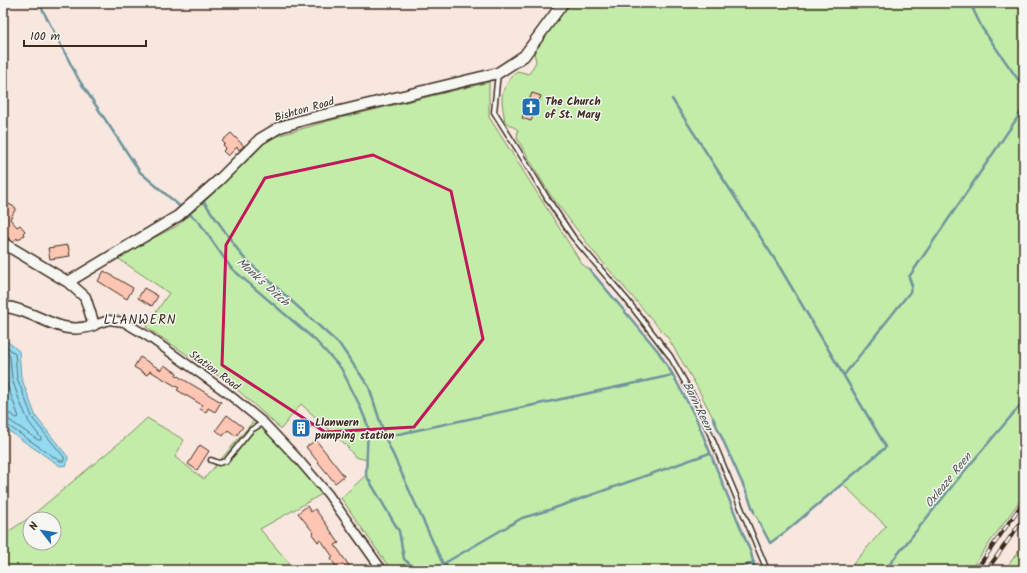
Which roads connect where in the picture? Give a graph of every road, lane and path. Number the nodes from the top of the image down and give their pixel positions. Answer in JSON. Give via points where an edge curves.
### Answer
{"nodes":[{"id":1,"x":562,"y":3,"type":"edge"},
{"id":2,"x":498,"y":73,"type":"junction"},
{"id":3,"x":3,"y":243,"type":"edge"},
{"id":4,"x":68,"y":282,"type":"junction"},
{"id":5,"x":3,"y":306,"type":"edge"},
{"id":6,"x":94,"y":324,"type":"junction"},
{"id":7,"x":264,"y":423,"type":"junction"},
{"id":8,"x":211,"y":460,"type":"dead end"},
{"id":9,"x":382,"y":570,"type":"edge"},
{"id":10,"x":767,"y":570,"type":"edge"}],
"edges":[{"from":1,"to":2,"type":"street","name":"Bishton Road","via":[[524,56]]},
{"from":2,"to":4,"type":"street","name":"Bishton Road","via":[[280,126],[260,139],[178,216]]},
{"from":2,"to":10,"type":"lane","via":[[494,112],[573,237],[670,356],[698,405]]},
{"from":3,"to":4,"type":"street"},
{"from":4,"to":6,"type":"street","via":[[85,297]]},
{"from":5,"to":6,"type":"street","via":[[69,329],[86,328]]},
{"from":6,"to":7,"type":"street","name":"Station Road","via":[[109,320],[124,322],[226,392]]},
{"from":7,"to":8,"type":"lane","via":[[251,430],[226,461],[220,464]]},
{"from":7,"to":9,"type":"street","name":"Station Road","via":[[328,494]]}]}
